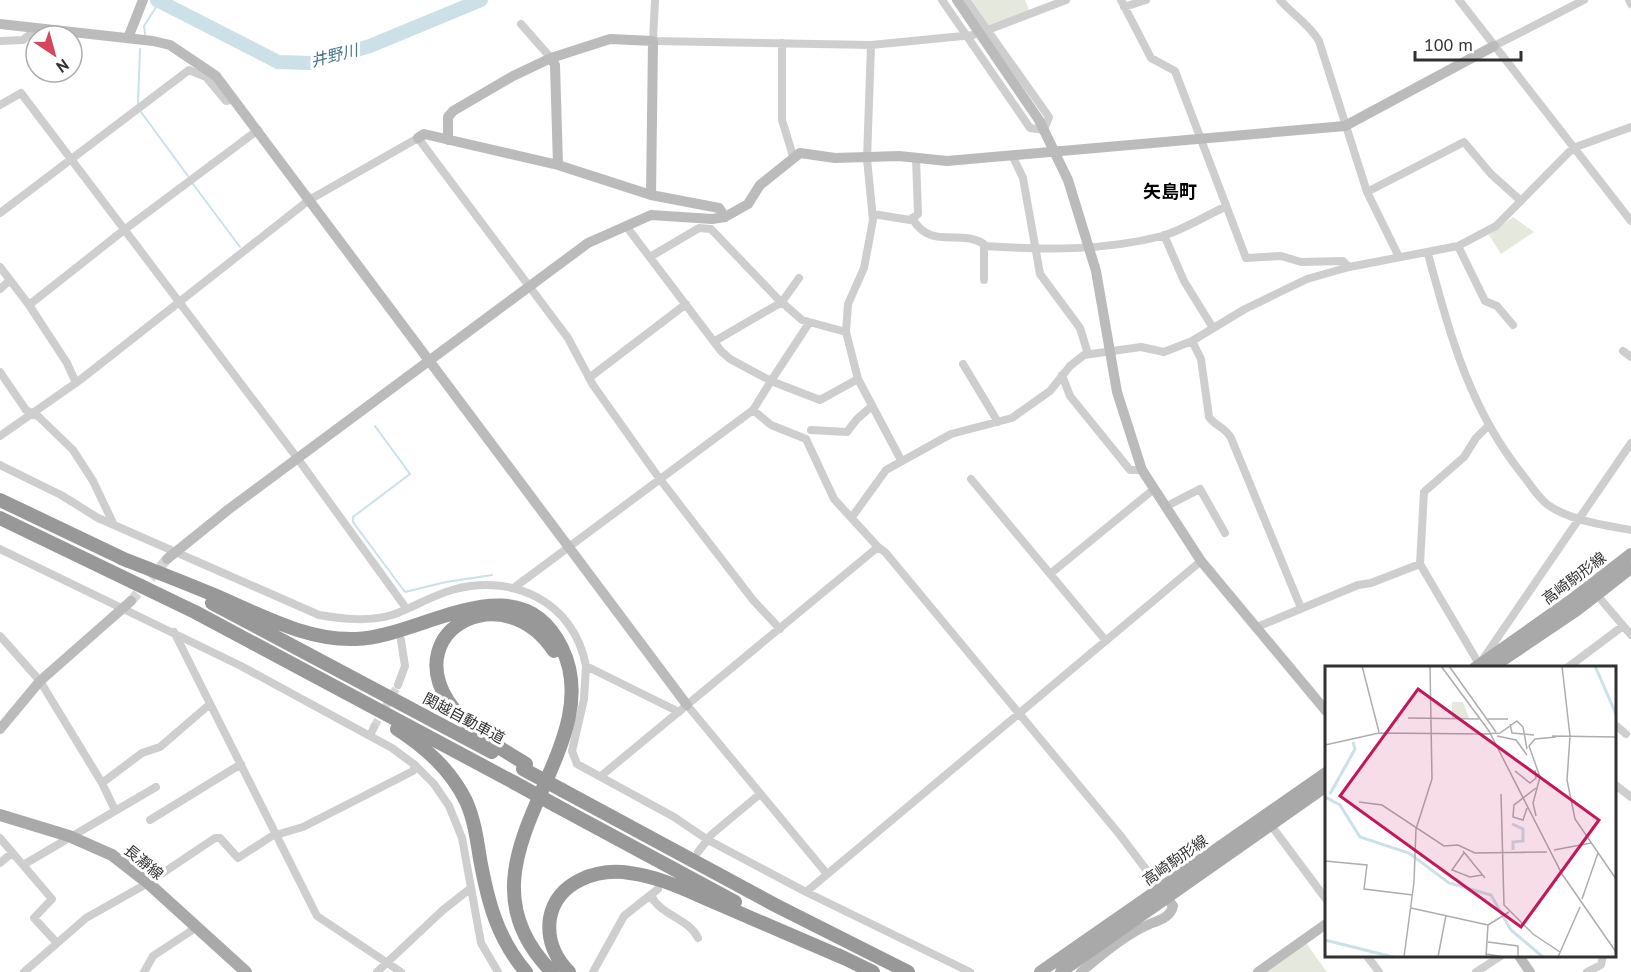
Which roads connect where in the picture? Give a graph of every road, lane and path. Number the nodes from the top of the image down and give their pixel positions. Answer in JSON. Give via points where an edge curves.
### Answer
{"nodes":[{"id":1,"x":655,"y":0,"type":"edge"},
{"id":2,"x":942,"y":0,"type":"edge"},
{"id":3,"x":957,"y":0,"type":"edge"},
{"id":4,"x":966,"y":0,"type":"edge"},
{"id":5,"x":1066,"y":0,"type":"edge"},
{"id":6,"x":1146,"y":0,"type":"edge"},
{"id":7,"x":1280,"y":0,"type":"edge"},
{"id":8,"x":1459,"y":0,"type":"edge"},
{"id":9,"x":1584,"y":0,"type":"edge"},
{"id":10,"x":1629,"y":0,"type":"edge"},
{"id":11,"x":1122,"y":3,"type":"edge"},
{"id":12,"x":1631,"y":4,"type":"edge"},
{"id":13,"x":141,"y":5,"type":"edge"},
{"id":14,"x":0,"y":24,"type":"edge"},
{"id":15,"x":521,"y":24,"type":"dead end"},
{"id":16,"x":24,"y":27,"type":"edge"},
{"id":17,"x":987,"y":31,"type":"junction"},
{"id":18,"x":84,"y":34,"type":"edge"},
{"id":19,"x":971,"y":36,"type":"junction"},
{"id":20,"x":128,"y":38,"type":"junction"},
{"id":21,"x":24,"y":39,"type":"edge"},
{"id":22,"x":0,"y":41,"type":"edge"},
{"id":23,"x":653,"y":41,"type":"junction"},
{"id":24,"x":782,"y":43,"type":"junction"},
{"id":25,"x":871,"y":45,"type":"junction"},
{"id":26,"x":1494,"y":46,"type":"junction"},
{"id":27,"x":551,"y":58,"type":"junction"},
{"id":28,"x":234,"y":99,"type":"junction"},
{"id":29,"x":0,"y":105,"type":"edge"},
{"id":30,"x":1345,"y":126,"type":"junction"},
{"id":31,"x":1631,"y":127,"type":"edge"},
{"id":32,"x":258,"y":130,"type":"junction"},
{"id":33,"x":1044,"y":130,"type":"junction"},
{"id":34,"x":418,"y":138,"type":"junction"},
{"id":35,"x":448,"y":140,"type":"junction"},
{"id":36,"x":1201,"y":140,"type":"junction"},
{"id":37,"x":1573,"y":148,"type":"junction"},
{"id":38,"x":1056,"y":153,"type":"junction"},
{"id":39,"x":793,"y":156,"type":"junction"},
{"id":40,"x":1014,"y":157,"type":"junction"},
{"id":41,"x":916,"y":158,"type":"junction"},
{"id":42,"x":71,"y":159,"type":"junction"},
{"id":43,"x":867,"y":159,"type":"junction"},
{"id":44,"x":558,"y":165,"type":"junction"},
{"id":45,"x":1367,"y":192,"type":"junction"},
{"id":46,"x":651,"y":195,"type":"junction"},
{"id":47,"x":309,"y":200,"type":"junction"},
{"id":48,"x":1521,"y":201,"type":"junction"},
{"id":49,"x":1225,"y":207,"type":"junction"},
{"id":50,"x":0,"y":213,"type":"edge"},
{"id":51,"x":873,"y":214,"type":"junction"},
{"id":52,"x":725,"y":217,"type":"junction"},
{"id":53,"x":912,"y":219,"type":"junction"},
{"id":54,"x":1631,"y":221,"type":"edge"},
{"id":55,"x":626,"y":226,"type":"junction"},
{"id":56,"x":124,"y":230,"type":"junction"},
{"id":57,"x":1164,"y":235,"type":"junction"},
{"id":58,"x":984,"y":246,"type":"junction"},
{"id":59,"x":1458,"y":246,"type":"junction"},
{"id":60,"x":1090,"y":248,"type":"junction"},
{"id":61,"x":1035,"y":249,"type":"junction"},
{"id":62,"x":1428,"y":254,"type":"junction"},
{"id":63,"x":650,"y":257,"type":"junction"},
{"id":64,"x":1399,"y":257,"type":"junction"},
{"id":65,"x":0,"y":267,"type":"edge"},
{"id":66,"x":1349,"y":267,"type":"junction"},
{"id":67,"x":799,"y":278,"type":"dead end"},
{"id":68,"x":984,"y":280,"type":"dead end"},
{"id":69,"x":9,"y":281,"type":"junction"},
{"id":70,"x":528,"y":287,"type":"junction"},
{"id":71,"x":0,"y":289,"type":"edge"},
{"id":72,"x":178,"y":301,"type":"junction"},
{"id":73,"x":782,"y":302,"type":"junction"},
{"id":74,"x":686,"y":304,"type":"junction"},
{"id":75,"x":29,"y":305,"type":"junction"},
{"id":76,"x":809,"y":323,"type":"junction"},
{"id":77,"x":1513,"y":325,"type":"dead end"},
{"id":78,"x":1213,"y":328,"type":"junction"},
{"id":79,"x":846,"y":332,"type":"junction"},
{"id":80,"x":715,"y":341,"type":"junction"},
{"id":81,"x":1192,"y":341,"type":"junction"},
{"id":82,"x":1110,"y":351,"type":"junction"},
{"id":83,"x":1623,"y":351,"type":"dead end"},
{"id":84,"x":1088,"y":354,"type":"junction"},
{"id":85,"x":1631,"y":357,"type":"edge"},
{"id":86,"x":429,"y":361,"type":"junction"},
{"id":87,"x":963,"y":364,"type":"dead end"},
{"id":88,"x":0,"y":372,"type":"edge"},
{"id":89,"x":1062,"y":375,"type":"junction"},
{"id":90,"x":589,"y":378,"type":"junction"},
{"id":91,"x":858,"y":379,"type":"junction"},
{"id":92,"x":771,"y":381,"type":"junction"},
{"id":93,"x":76,"y":383,"type":"junction"},
{"id":94,"x":872,"y":406,"type":"junction"},
{"id":95,"x":753,"y":410,"type":"junction"},
{"id":96,"x":33,"y":414,"type":"junction"},
{"id":97,"x":998,"y":422,"type":"junction"},
{"id":98,"x":1488,"y":426,"type":"junction"},
{"id":99,"x":811,"y":430,"type":"dead end"},
{"id":100,"x":0,"y":436,"type":"edge"},
{"id":101,"x":1631,"y":443,"type":"edge"},
{"id":102,"x":298,"y":459,"type":"junction"},
{"id":103,"x":901,"y":460,"type":"junction"},
{"id":104,"x":0,"y":465,"type":"edge"},
{"id":105,"x":1142,"y":470,"type":"junction"},
{"id":106,"x":658,"y":478,"type":"junction"},
{"id":107,"x":970,"y":479,"type":"dead end"},
{"id":108,"x":1154,"y":489,"type":"junction"},
{"id":109,"x":0,"y":500,"type":"edge"},
{"id":110,"x":1165,"y":507,"type":"junction"},
{"id":111,"x":852,"y":517,"type":"junction"},
{"id":112,"x":0,"y":518,"type":"edge"},
{"id":113,"x":1579,"y":518,"type":"junction"},
{"id":114,"x":114,"y":525,"type":"junction"},
{"id":115,"x":1631,"y":530,"type":"edge"},
{"id":116,"x":1225,"y":533,"type":"dead end"},
{"id":117,"x":568,"y":546,"type":"junction"},
{"id":118,"x":878,"y":547,"type":"junction"},
{"id":119,"x":1,"y":550,"type":"edge"},
{"id":120,"x":1631,"y":554,"type":"edge"},
{"id":121,"x":171,"y":556,"type":"junction"},
{"id":122,"x":121,"y":558,"type":"junction"},
{"id":123,"x":1201,"y":561,"type":"junction"},
{"id":124,"x":1420,"y":564,"type":"junction"},
{"id":125,"x":1631,"y":568,"type":"edge"},
{"id":126,"x":1050,"y":574,"type":"junction"},
{"id":127,"x":515,"y":586,"type":"junction"},
{"id":128,"x":1597,"y":595,"type":"junction"},
{"id":129,"x":128,"y":605,"type":"junction"},
{"id":130,"x":406,"y":608,"type":"junction"},
{"id":131,"x":1301,"y":608,"type":"junction"},
{"id":132,"x":195,"y":612,"type":"junction"},
{"id":133,"x":392,"y":615,"type":"junction"},
{"id":134,"x":396,"y":625,"type":"dead end"},
{"id":135,"x":1623,"y":626,"type":"junction"},
{"id":136,"x":1257,"y":627,"type":"junction"},
{"id":137,"x":780,"y":629,"type":"junction"},
{"id":138,"x":174,"y":632,"type":"junction"},
{"id":139,"x":1631,"y":635,"type":"edge"},
{"id":140,"x":0,"y":638,"type":"edge"},
{"id":141,"x":402,"y":640,"type":"dead end"},
{"id":142,"x":1106,"y":641,"type":"junction"},
{"id":143,"x":586,"y":666,"type":"junction"},
{"id":144,"x":1480,"y":666,"type":"edge"},
{"id":145,"x":1482,"y":666,"type":"edge"},
{"id":146,"x":1482,"y":666,"type":"edge"},
{"id":147,"x":1483,"y":666,"type":"edge"},
{"id":148,"x":1571,"y":666,"type":"edge"},
{"id":149,"x":40,"y":681,"type":"junction"},
{"id":150,"x":398,"y":685,"type":"tunnel mouth"},
{"id":151,"x":210,"y":704,"type":"junction"},
{"id":152,"x":683,"y":709,"type":"junction"},
{"id":153,"x":1325,"y":710,"type":"edge"},
{"id":154,"x":1018,"y":714,"type":"junction"},
{"id":155,"x":1616,"y":726,"type":"edge"},
{"id":156,"x":374,"y":727,"type":"tunnel mouth"},
{"id":157,"x":0,"y":729,"type":"edge"},
{"id":158,"x":1626,"y":734,"type":"dead end"},
{"id":159,"x":370,"y":736,"type":"junction"},
{"id":160,"x":241,"y":764,"type":"junction"},
{"id":161,"x":415,"y":765,"type":"junction"},
{"id":162,"x":525,"y":766,"type":"junction"},
{"id":163,"x":1325,"y":774,"type":"edge"},
{"id":164,"x":601,"y":776,"type":"junction"},
{"id":165,"x":102,"y":783,"type":"junction"},
{"id":166,"x":1616,"y":786,"type":"edge"},
{"id":167,"x":156,"y":787,"type":"dead end"},
{"id":168,"x":1325,"y":787,"type":"edge"},
{"id":169,"x":760,"y":794,"type":"junction"},
{"id":170,"x":1631,"y":797,"type":"edge"},
{"id":171,"x":115,"y":810,"type":"junction"},
{"id":172,"x":0,"y":815,"type":"edge"},
{"id":173,"x":150,"y":820,"type":"dead end"},
{"id":174,"x":1270,"y":824,"type":"junction"},
{"id":175,"x":277,"y":835,"type":"junction"},
{"id":176,"x":69,"y":836,"type":"junction"},
{"id":177,"x":0,"y":838,"type":"edge"},
{"id":178,"x":708,"y":840,"type":"junction"},
{"id":179,"x":12,"y":853,"type":"junction"},
{"id":180,"x":699,"y":859,"type":"junction"},
{"id":181,"x":0,"y":863,"type":"edge"},
{"id":182,"x":23,"y":866,"type":"junction"},
{"id":183,"x":827,"y":874,"type":"junction"},
{"id":184,"x":148,"y":883,"type":"junction"},
{"id":185,"x":471,"y":888,"type":"junction"},
{"id":186,"x":658,"y":889,"type":"dead end"},
{"id":187,"x":806,"y":892,"type":"junction"},
{"id":188,"x":1163,"y":893,"type":"junction"},
{"id":189,"x":651,"y":896,"type":"junction"},
{"id":190,"x":1325,"y":898,"type":"edge"},
{"id":191,"x":1325,"y":925,"type":"edge"},
{"id":192,"x":197,"y":927,"type":"junction"},
{"id":193,"x":698,"y":938,"type":"dead end"},
{"id":194,"x":57,"y":943,"type":"junction"},
{"id":195,"x":1368,"y":957,"type":"edge"},
{"id":196,"x":1499,"y":957,"type":"edge"},
{"id":197,"x":1520,"y":957,"type":"edge"},
{"id":198,"x":1603,"y":957,"type":"edge"},
{"id":199,"x":843,"y":958,"type":"junction"},
{"id":200,"x":387,"y":963,"type":"junction"},
{"id":201,"x":24,"y":972,"type":"edge"},
{"id":202,"x":144,"y":972,"type":"edge"},
{"id":203,"x":246,"y":972,"type":"edge"},
{"id":204,"x":377,"y":972,"type":"edge"},
{"id":205,"x":401,"y":972,"type":"edge"},
{"id":206,"x":498,"y":972,"type":"edge"},
{"id":207,"x":526,"y":972,"type":"edge"},
{"id":208,"x":541,"y":972,"type":"edge"},
{"id":209,"x":552,"y":972,"type":"edge"},
{"id":210,"x":569,"y":972,"type":"edge"},
{"id":211,"x":593,"y":972,"type":"edge"},
{"id":212,"x":873,"y":972,"type":"edge"},
{"id":213,"x":908,"y":972,"type":"edge"},
{"id":214,"x":970,"y":972,"type":"edge"},
{"id":215,"x":1040,"y":972,"type":"edge"},
{"id":216,"x":1061,"y":972,"type":"edge"},
{"id":217,"x":1081,"y":972,"type":"edge"},
{"id":218,"x":1258,"y":972,"type":"edge"},
{"id":219,"x":1378,"y":972,"type":"edge"},
{"id":220,"x":1476,"y":972,"type":"edge"},
{"id":221,"x":1530,"y":972,"type":"edge"},
{"id":222,"x":1587,"y":972,"type":"edge"}],
"edges":[{"from":1,"to":23,"type":"street"},
{"from":2,"to":19,"type":"street"},
{"from":3,"to":33,"type":"street"},
{"from":4,"to":17,"type":"street"},
{"from":5,"to":17,"type":"street"},
{"from":6,"to":11,"type":"street"},
{"from":7,"to":30,"type":"street","via":[[1309,25],[1319,41]]},
{"from":8,"to":26,"type":"street"},
{"from":9,"to":26,"type":"street"},
{"from":10,"to":12,"type":"street"},
{"from":11,"to":36,"type":"street","via":[[1151,58],[1175,71]]},
{"from":13,"to":20,"type":"street"},
{"from":14,"to":16,"type":"street"},
{"from":15,"to":27,"type":"street"},
{"from":17,"to":33,"type":"street","via":[[1049,117]]},
{"from":18,"to":20,"type":"street"},
{"from":19,"to":25,"type":"street"},
{"from":19,"to":33,"type":"street","via":[[1030,128]]},
{"from":20,"to":28,"type":"street","via":[[178,50],[216,76]]},
{"from":21,"to":22,"type":"street"},
{"from":23,"to":24,"type":"street"},
{"from":23,"to":27,"type":"street","via":[[610,39]]},
{"from":23,"to":46,"type":"street"},
{"from":24,"to":25,"type":"street"},
{"from":24,"to":39,"type":"street","via":[[782,120]]},
{"from":25,"to":43,"type":"street"},
{"from":26,"to":30,"type":"street"},
{"from":26,"to":37,"type":"street"},
{"from":27,"to":35,"type":"street","via":[[453,111],[448,117]]},
{"from":27,"to":44,"type":"street","via":[[555,65]]},
{"from":28,"to":32,"type":"street"},
{"from":28,"to":42,"type":"street","via":[[226,101],[206,77],[189,70]]},
{"from":29,"to":42,"type":"street","via":[[21,93]]},
{"from":30,"to":36,"type":"street"},
{"from":30,"to":45,"type":"street"},
{"from":31,"to":37,"type":"street"},
{"from":32,"to":47,"type":"street"},
{"from":32,"to":56,"type":"street"},
{"from":33,"to":38,"type":"street"},
{"from":34,"to":35,"type":"street","via":[[424,134]]},
{"from":34,"to":47,"type":"street"},
{"from":34,"to":70,"type":"street"},
{"from":35,"to":44,"type":"street"},
{"from":36,"to":38,"type":"street"},
{"from":36,"to":49,"type":"street"},
{"from":37,"to":48,"type":"street"},
{"from":37,"to":54,"type":"street"},
{"from":38,"to":40,"type":"street"},
{"from":38,"to":60,"type":"street","via":[[1080,211]]},
{"from":39,"to":43,"type":"street","via":[[805,153]]},
{"from":39,"to":52,"type":"street","via":[[760,185],[748,204]]},
{"from":40,"to":41,"type":"street","via":[[947,161]]},
{"from":40,"to":61,"type":"street","via":[[1023,178]]},
{"from":41,"to":43,"type":"street"},
{"from":41,"to":53,"type":"street","via":[[918,214]]},
{"from":42,"to":50,"type":"street"},
{"from":42,"to":56,"type":"street"},
{"from":43,"to":51,"type":"street"},
{"from":44,"to":46,"type":"street"},
{"from":45,"to":48,"type":"street","via":[[1464,142]]},
{"from":45,"to":64,"type":"street"},
{"from":46,"to":52,"type":"street","via":[[719,208]]},
{"from":47,"to":72,"type":"street"},
{"from":47,"to":86,"type":"street"},
{"from":48,"to":59,"type":"street","via":[[1496,226]]},
{"from":49,"to":57,"type":"street"},
{"from":49,"to":66,"type":"street","via":[[1249,260],[1281,256],[1301,262],[1342,261]]},
{"from":51,"to":53,"type":"street"},
{"from":51,"to":79,"type":"street","via":[[864,268],[848,304]]},
{"from":52,"to":55,"type":"street","via":[[651,215]]},
{"from":53,"to":58,"type":"street","via":[[926,234],[971,238]]},
{"from":55,"to":63,"type":"street"},
{"from":55,"to":70,"type":"street","via":[[588,243]]},
{"from":56,"to":72,"type":"street"},
{"from":56,"to":75,"type":"street"},
{"from":57,"to":60,"type":"street"},
{"from":57,"to":78,"type":"street","via":[[1184,281]]},
{"from":58,"to":61,"type":"street"},
{"from":58,"to":68,"type":"street"},
{"from":59,"to":62,"type":"street"},
{"from":59,"to":77,"type":"street","via":[[1485,301],[1497,306]]},
{"from":60,"to":61,"type":"street"},
{"from":60,"to":82,"type":"street"},
{"from":61,"to":84,"type":"street","via":[[1040,274],[1080,328]]},
{"from":62,"to":64,"type":"street"},
{"from":62,"to":98,"type":"street","via":[[1466,382]]},
{"from":63,"to":73,"type":"street","via":[[699,228],[711,229]]},
{"from":63,"to":74,"type":"street"},
{"from":64,"to":66,"type":"street"},
{"from":65,"to":69,"type":"street"},
{"from":66,"to":78,"type":"street","via":[[1306,279]]},
{"from":67,"to":73,"type":"street"},
{"from":69,"to":71,"type":"street"},
{"from":69,"to":75,"type":"street"},
{"from":70,"to":86,"type":"street"},
{"from":70,"to":90,"type":"street","via":[[568,338]]},
{"from":72,"to":93,"type":"street"},
{"from":72,"to":102,"type":"street"},
{"from":73,"to":76,"type":"street"},
{"from":73,"to":80,"type":"street"},
{"from":74,"to":80,"type":"street"},
{"from":74,"to":90,"type":"street"},
{"from":75,"to":93,"type":"street"},
{"from":76,"to":79,"type":"street"},
{"from":76,"to":92,"type":"street"},
{"from":78,"to":81,"type":"street"},
{"from":79,"to":91,"type":"street"},
{"from":80,"to":92,"type":"street","via":[[730,359]]},
{"from":81,"to":82,"type":"street","via":[[1164,352],[1140,347]]},
{"from":81,"to":131,"type":"street","via":[[1201,359],[1209,417],[1226,429],[1231,438]]},
{"from":82,"to":84,"type":"street"},
{"from":82,"to":105,"type":"street","via":[[1126,425]]},
{"from":83,"to":85,"type":"street"},
{"from":84,"to":89,"type":"street"},
{"from":86,"to":102,"type":"street"},
{"from":86,"to":117,"type":"street"},
{"from":87,"to":97,"type":"street"},
{"from":88,"to":96,"type":"street","via":[[26,410]]},
{"from":89,"to":97,"type":"street","via":[[1040,398],[1012,418]]},
{"from":89,"to":105,"type":"street","via":[[1070,396],[1131,470]]},
{"from":90,"to":106,"type":"street"},
{"from":91,"to":92,"type":"street","via":[[820,400]]},
{"from":91,"to":94,"type":"street"},
{"from":92,"to":95,"type":"street"},
{"from":93,"to":96,"type":"street"},
{"from":94,"to":99,"type":"street","via":[[847,432]]},
{"from":94,"to":103,"type":"street"},
{"from":95,"to":106,"type":"street"},
{"from":95,"to":111,"type":"street","via":[[771,424],[806,439],[834,498]]},
{"from":96,"to":100,"type":"street"},
{"from":96,"to":114,"type":"street","via":[[73,450]]},
{"from":97,"to":103,"type":"street","via":[[951,434]]},
{"from":98,"to":113,"type":"street","via":[[1547,505]]},
{"from":98,"to":124,"type":"street","via":[[1464,457],[1424,492]]},
{"from":101,"to":113,"type":"street"},
{"from":102,"to":121,"type":"street"},
{"from":102,"to":130,"type":"street"},
{"from":103,"to":111,"type":"street","via":[[886,470]]},
{"from":104,"to":114,"type":"street"},
{"from":105,"to":108,"type":"street"},
{"from":106,"to":117,"type":"street"},
{"from":106,"to":137,"type":"street"},
{"from":107,"to":126,"type":"street"},
{"from":108,"to":110,"type":"street"},
{"from":108,"to":126,"type":"street"},
{"from":109,"to":122,"type":"highway","name":"関越自動車道"},
{"from":110,"to":116,"type":"street","via":[[1200,489]]},
{"from":110,"to":123,"type":"street"},
{"from":111,"to":118,"type":"street"},
{"from":112,"to":132,"type":"highway"},
{"from":113,"to":115,"type":"street"},
{"from":113,"to":145,"type":"street"},
{"from":114,"to":121,"type":"street"},
{"from":117,"to":127,"type":"street"},
{"from":117,"to":152,"type":"street"},
{"from":118,"to":137,"type":"street"},
{"from":118,"to":154,"type":"street"},
{"from":119,"to":129,"type":"street"},
{"from":120,"to":146,"type":"main road","name":"高崎駒形線"},
{"from":121,"to":133,"type":"street","via":[[319,615],[356,620]]},
{"from":122,"to":162,"type":"highway","name":"関越自動車道"},
{"from":122,"to":209,"type":"highway","via":[[272,620],[327,637],[354,639],[389,634],[489,604],[526,612],[546,626],[567,660],[570,702],[557,752],[520,843],[514,888],[524,932]]},
{"from":123,"to":136,"type":"street"},
{"from":123,"to":142,"type":"street"},
{"from":124,"to":131,"type":"street"},
{"from":124,"to":144,"type":"street"},
{"from":125,"to":128,"type":"main road","name":"高崎駒形線"},
{"from":126,"to":142,"type":"street"},
{"from":127,"to":130,"type":"street","via":[[473,585]]},
{"from":127,"to":143,"type":"street","via":[[560,615],[574,633]]},
{"from":128,"to":135,"type":"street"},
{"from":128,"to":147,"type":"main road","name":"高崎駒形線"},
{"from":129,"to":138,"type":"street"},
{"from":129,"to":149,"type":"street"},
{"from":130,"to":133,"type":"street"},
{"from":131,"to":136,"type":"street"},
{"from":132,"to":199,"type":"highway","bridge":true},
{"from":132,"to":207,"type":"highway","via":[[389,724],[440,762],[459,788],[471,814],[487,898],[499,932]]},
{"from":133,"to":134,"type":"street"},
{"from":135,"to":139,"type":"street"},
{"from":135,"to":148,"type":"street"},
{"from":136,"to":153,"type":"street"},
{"from":137,"to":152,"type":"street"},
{"from":138,"to":151,"type":"street"},
{"from":138,"to":159,"type":"street"},
{"from":140,"to":149,"type":"street"},
{"from":141,"to":150,"type":"street","via":[[405,666]]},
{"from":142,"to":154,"type":"street"},
{"from":143,"to":152,"type":"street"},
{"from":143,"to":164,"type":"street","via":[[584,699],[572,751],[577,764]]},
{"from":149,"to":157,"type":"street"},
{"from":149,"to":165,"type":"street"},
{"from":151,"to":160,"type":"street"},
{"from":151,"to":165,"type":"street","via":[[160,747],[142,753]]},
{"from":152,"to":164,"type":"street"},
{"from":152,"to":169,"type":"street"},
{"from":154,"to":183,"type":"street"},
{"from":154,"to":188,"type":"street","via":[[1120,835]]},
{"from":155,"to":158,"type":"street"},
{"from":156,"to":159,"type":"street"},
{"from":159,"to":161,"type":"street"},
{"from":160,"to":173,"type":"street"},
{"from":160,"to":175,"type":"street"},
{"from":161,"to":175,"type":"street","via":[[413,771],[303,827]]},
{"from":161,"to":185,"type":"street","via":[[449,806],[462,838]]},
{"from":162,"to":180,"type":"highway","name":"関越自動車道","bridge":true},
{"from":162,"to":208,"type":"highway","via":[[468,724],[442,689],[437,667],[441,644],[455,626],[473,616],[503,615],[531,626],[553,650],[561,672],[561,704],[555,734],[518,824],[507,872],[507,902],[514,928]]},
{"from":163,"to":188,"type":"main road","name":"高崎駒形線"},
{"from":164,"to":178,"type":"street"},
{"from":165,"to":171,"type":"street"},
{"from":166,"to":170,"type":"street"},
{"from":167,"to":171,"type":"street"},
{"from":168,"to":174,"type":"main road","name":"高崎駒形線"},
{"from":169,"to":178,"type":"street"},
{"from":169,"to":183,"type":"street"},
{"from":171,"to":176,"type":"street"},
{"from":172,"to":176,"type":"main road","name":"長瀞線"},
{"from":174,"to":188,"type":"main road","name":"高崎駒形線"},
{"from":174,"to":190,"type":"street"},
{"from":175,"to":184,"type":"street","via":[[238,858],[220,838],[214,838]]},
{"from":175,"to":200,"type":"street","via":[[317,916]]},
{"from":176,"to":182,"type":"street"},
{"from":176,"to":184,"type":"main road","name":"長瀞線","via":[[112,855]]},
{"from":177,"to":179,"type":"street"},
{"from":178,"to":180,"type":"street"},
{"from":178,"to":187,"type":"street"},
{"from":179,"to":181,"type":"street"},
{"from":179,"to":182,"type":"street"},
{"from":180,"to":213,"type":"highway","name":"関越自動車道"},
{"from":182,"to":194,"type":"street","via":[[52,899],[34,918]]},
{"from":183,"to":187,"type":"street"},
{"from":184,"to":192,"type":"main road","name":"長瀞線"},
{"from":184,"to":194,"type":"street","via":[[86,918]]},
{"from":185,"to":200,"type":"street"},
{"from":185,"to":206,"type":"street","via":[[481,943]]},
{"from":186,"to":189,"type":"street"},
{"from":187,"to":214,"type":"street"},
{"from":188,"to":215,"type":"main road","name":"高崎駒形線"},
{"from":188,"to":216,"type":"main road","name":"高崎駒形線"},
{"from":188,"to":217,"type":"street","via":[[1173,906],[1168,914],[1140,928]]},
{"from":189,"to":193,"type":"street","via":[[656,905],[694,930]]},
{"from":189,"to":211,"type":"street","via":[[624,916]]},
{"from":191,"to":218,"type":"street"},
{"from":192,"to":202,"type":"street","via":[[153,956]]},
{"from":192,"to":203,"type":"main road","name":"長瀞線"},
{"from":194,"to":201,"type":"street"},
{"from":195,"to":219,"type":"street"},
{"from":196,"to":220,"type":"street"},
{"from":197,"to":221,"type":"street"},
{"from":198,"to":222,"type":"street","via":[[1600,965]]},
{"from":199,"to":210,"type":"highway","via":[[658,880],[615,872],[599,873],[574,884],[564,891],[551,912],[553,949]]},
{"from":199,"to":212,"type":"highway"},
{"from":200,"to":204,"type":"street"},
{"from":200,"to":205,"type":"street"}]}
